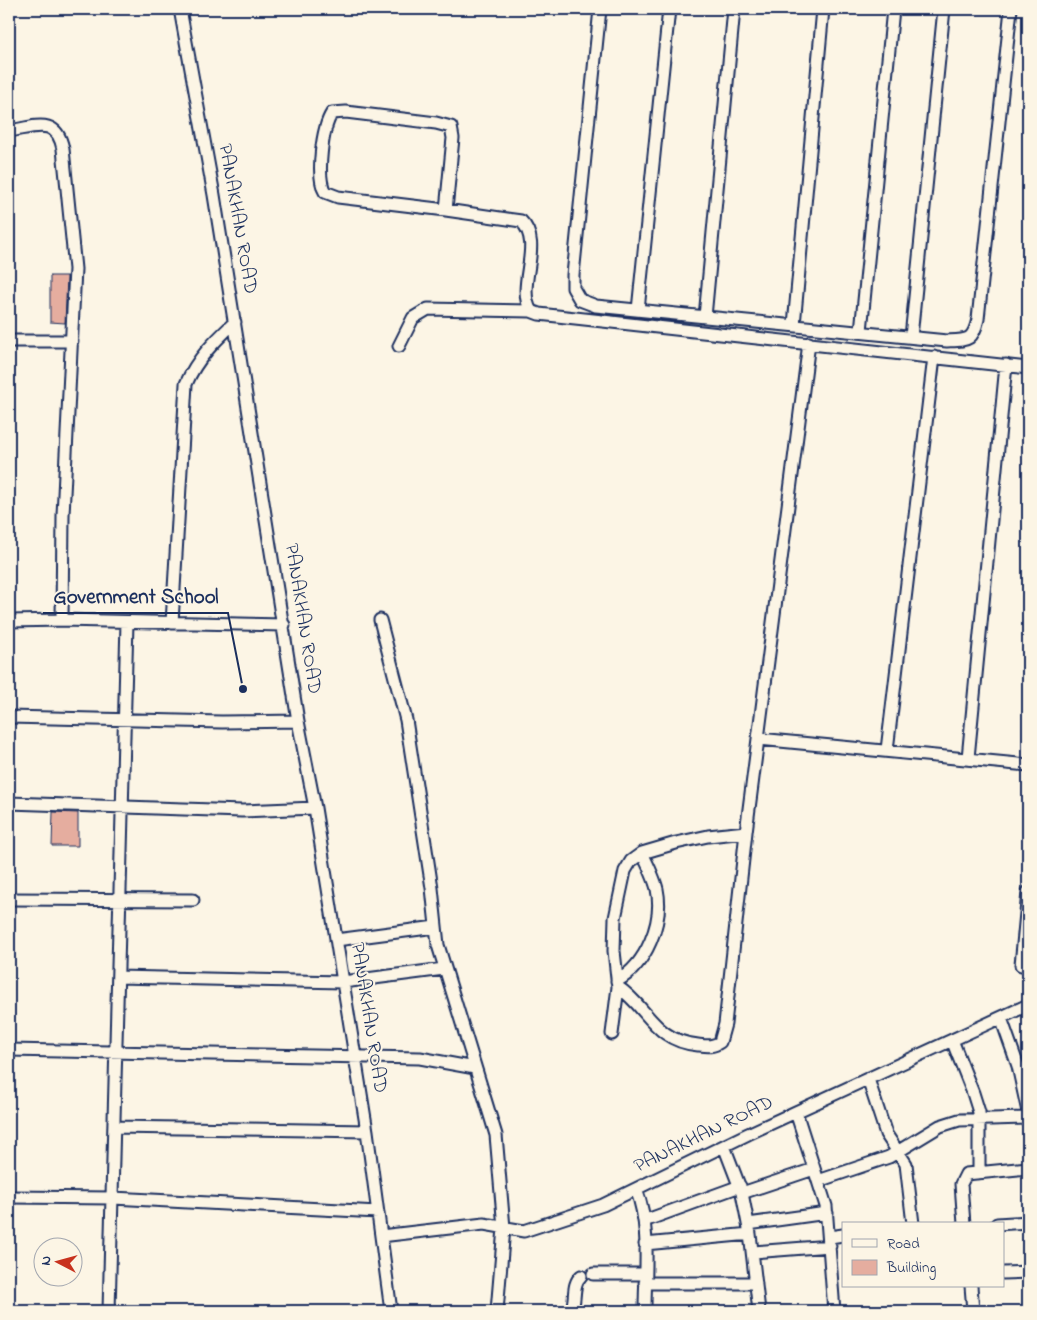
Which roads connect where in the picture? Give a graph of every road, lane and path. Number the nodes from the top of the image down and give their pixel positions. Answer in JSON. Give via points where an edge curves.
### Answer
{"nodes":[{"id":1,"x":180,"y":9,"type":"edge"},
{"id":2,"x":600,"y":9,"type":"edge"},
{"id":3,"x":669,"y":9,"type":"edge"},
{"id":4,"x":734,"y":9,"type":"edge"},
{"id":5,"x":823,"y":9,"type":"edge"},
{"id":6,"x":893,"y":9,"type":"edge"},
{"id":7,"x":944,"y":9,"type":"edge"},
{"id":8,"x":1011,"y":9,"type":"edge"},
{"id":9,"x":9,"y":130,"type":"edge"},
{"id":10,"x":446,"y":210,"type":"junction"},
{"id":11,"x":638,"y":310,"type":"junction"},
{"id":12,"x":531,"y":311,"type":"junction"},
{"id":13,"x":705,"y":317,"type":"junction"},
{"id":14,"x":235,"y":322,"type":"junction"},
{"id":15,"x":794,"y":325,"type":"junction"},
{"id":16,"x":861,"y":331,"type":"junction"},
{"id":17,"x":911,"y":337,"type":"junction"},
{"id":18,"x":9,"y":340,"type":"edge"},
{"id":19,"x":72,"y":341,"type":"junction"},
{"id":20,"x":810,"y":343,"type":"junction"},
{"id":21,"x":399,"y":346,"type":"dead end"},
{"id":22,"x":934,"y":357,"type":"junction"},
{"id":23,"x":1006,"y":366,"type":"junction"},
{"id":24,"x":1028,"y":368,"type":"edge"},
{"id":25,"x":62,"y":620,"type":"junction"},
{"id":26,"x":380,"y":620,"type":"dead end"},
{"id":27,"x":9,"y":621,"type":"edge"},
{"id":28,"x":128,"y":622,"type":"junction"},
{"id":29,"x":172,"y":623,"type":"junction"},
{"id":30,"x":284,"y":625,"type":"junction"},
{"id":31,"x":9,"y":717,"type":"edge"},
{"id":32,"x":125,"y":718,"type":"junction"},
{"id":33,"x":298,"y":721,"type":"junction"},
{"id":34,"x":760,"y":739,"type":"junction"},
{"id":35,"x":887,"y":750,"type":"junction"},
{"id":36,"x":968,"y":758,"type":"junction"},
{"id":37,"x":1028,"y":765,"type":"edge"},
{"id":38,"x":9,"y":803,"type":"edge"},
{"id":39,"x":123,"y":806,"type":"junction"},
{"id":40,"x":315,"y":808,"type":"junction"},
{"id":41,"x":746,"y":832,"type":"junction"},
{"id":42,"x":642,"y":853,"type":"junction"},
{"id":43,"x":1028,"y":892,"type":"edge"},
{"id":44,"x":9,"y":899,"type":"edge"},
{"id":45,"x":193,"y":900,"type":"dead end"},
{"id":46,"x":120,"y":901,"type":"junction"},
{"id":47,"x":436,"y":927,"type":"junction"},
{"id":48,"x":336,"y":940,"type":"junction"},
{"id":49,"x":1021,"y":965,"type":"dead end"},
{"id":50,"x":444,"y":969,"type":"junction"},
{"id":51,"x":118,"y":977,"type":"junction"},
{"id":52,"x":343,"y":982,"type":"junction"},
{"id":53,"x":617,"y":984,"type":"junction"},
{"id":54,"x":1028,"y":1005,"type":"edge"},
{"id":55,"x":1000,"y":1018,"type":"junction"},
{"id":56,"x":612,"y":1034,"type":"dead end"},
{"id":57,"x":952,"y":1040,"type":"junction"},
{"id":58,"x":9,"y":1050,"type":"edge"},
{"id":59,"x":116,"y":1053,"type":"junction"},
{"id":60,"x":355,"y":1057,"type":"junction"},
{"id":61,"x":475,"y":1068,"type":"junction"},
{"id":62,"x":868,"y":1079,"type":"junction"},
{"id":63,"x":796,"y":1112,"type":"junction"},
{"id":64,"x":1028,"y":1112,"type":"edge"},
{"id":65,"x":1028,"y":1118,"type":"edge"},
{"id":66,"x":980,"y":1119,"type":"junction"},
{"id":67,"x":114,"y":1128,"type":"junction"},
{"id":68,"x":367,"y":1131,"type":"junction"},
{"id":69,"x":724,"y":1146,"type":"junction"},
{"id":70,"x":899,"y":1152,"type":"junction"},
{"id":71,"x":1028,"y":1168,"type":"edge"},
{"id":72,"x":814,"y":1169,"type":"junction"},
{"id":73,"x":979,"y":1172,"type":"junction"},
{"id":74,"x":818,"y":1181,"type":"junction"},
{"id":75,"x":636,"y":1189,"type":"junction"},
{"id":76,"x":741,"y":1190,"type":"junction"},
{"id":77,"x":9,"y":1196,"type":"edge"},
{"id":78,"x":113,"y":1198,"type":"junction"},
{"id":79,"x":378,"y":1212,"type":"junction"},
{"id":80,"x":827,"y":1213,"type":"junction"},
{"id":81,"x":644,"y":1221,"type":"junction"},
{"id":82,"x":913,"y":1222,"type":"edge"},
{"id":83,"x":964,"y":1222,"type":"edge"},
{"id":84,"x":1028,"y":1222,"type":"edge"},
{"id":85,"x":1004,"y":1224,"type":"edge"},
{"id":86,"x":504,"y":1228,"type":"junction"},
{"id":87,"x":749,"y":1229,"type":"junction"},
{"id":88,"x":382,"y":1236,"type":"junction"},
{"id":89,"x":842,"y":1236,"type":"edge"},
{"id":90,"x":830,"y":1241,"type":"junction"},
{"id":91,"x":645,"y":1244,"type":"junction"},
{"id":92,"x":753,"y":1252,"type":"junction"},
{"id":93,"x":1028,"y":1272,"type":"edge"},
{"id":94,"x":1004,"y":1273,"type":"edge"},
{"id":95,"x":645,"y":1278,"type":"junction"},
{"id":96,"x":756,"y":1283,"type":"junction"},
{"id":97,"x":838,"y":1287,"type":"edge"},
{"id":98,"x":971,"y":1288,"type":"edge"},
{"id":99,"x":109,"y":1311,"type":"edge"},
{"id":100,"x":391,"y":1311,"type":"edge"},
{"id":101,"x":497,"y":1311,"type":"edge"},
{"id":102,"x":571,"y":1311,"type":"edge"},
{"id":103,"x":636,"y":1311,"type":"edge"},
{"id":104,"x":645,"y":1311,"type":"edge"},
{"id":105,"x":655,"y":1311,"type":"edge"},
{"id":106,"x":759,"y":1311,"type":"edge"},
{"id":107,"x":834,"y":1311,"type":"edge"},
{"id":108,"x":973,"y":1311,"type":"edge"}],
"edges":[{"from":1,"to":14,"type":"street","name":"PANAKHAN ROAD"},
{"from":2,"to":11,"type":"street","via":[[573,288],[575,296],[586,304]]},
{"from":3,"to":11,"type":"street"},
{"from":4,"to":13,"type":"street"},
{"from":5,"to":15,"type":"street"},
{"from":6,"to":16,"type":"street"},
{"from":7,"to":17,"type":"street"},
{"from":8,"to":17,"type":"street","via":[[975,333],[963,340]]},
{"from":9,"to":19,"type":"street","via":[[44,126],[54,129],[60,136],[75,269]]},
{"from":10,"to":10,"type":"street","via":[[453,138],[451,127],[346,112],[332,113],[327,120],[322,152],[321,178],[325,192],[338,197]]},
{"from":10,"to":12,"type":"street","via":[[513,219],[526,226],[530,242],[526,298]]},
{"from":11,"to":13,"type":"street"},
{"from":12,"to":20,"type":"street","via":[[552,316]]},
{"from":12,"to":21,"type":"street","via":[[428,309],[413,318]]},
{"from":13,"to":15,"type":"street"},
{"from":14,"to":29,"type":"street","via":[[194,365],[186,384]]},
{"from":14,"to":30,"type":"street","name":"PANAKHAN ROAD"},
{"from":15,"to":16,"type":"street"},
{"from":16,"to":17,"type":"street"},
{"from":18,"to":19,"type":"street"},
{"from":19,"to":25,"type":"street","via":[[63,515]]},
{"from":20,"to":22,"type":"street"},
{"from":20,"to":34,"type":"street"},
{"from":22,"to":23,"type":"street"},
{"from":22,"to":35,"type":"street"},
{"from":23,"to":24,"type":"street"},
{"from":23,"to":36,"type":"street"},
{"from":25,"to":27,"type":"street"},
{"from":25,"to":28,"type":"street"},
{"from":26,"to":47,"type":"street","via":[[406,720]]},
{"from":28,"to":29,"type":"street"},
{"from":28,"to":32,"type":"street"},
{"from":29,"to":30,"type":"street"},
{"from":30,"to":33,"type":"street","name":"PANAKHAN ROAD"},
{"from":31,"to":32,"type":"street"},
{"from":32,"to":33,"type":"street"},
{"from":32,"to":39,"type":"street"},
{"from":33,"to":40,"type":"street","name":"PANAKHAN ROAD"},
{"from":34,"to":35,"type":"street"},
{"from":34,"to":41,"type":"street"},
{"from":35,"to":36,"type":"street"},
{"from":36,"to":37,"type":"street"},
{"from":38,"to":39,"type":"street"},
{"from":39,"to":40,"type":"street","via":[[242,811]]},
{"from":39,"to":46,"type":"street"},
{"from":40,"to":48,"type":"street","name":"PANAKHAN ROAD"},
{"from":41,"to":42,"type":"street","via":[[708,836]]},
{"from":41,"to":53,"type":"street","via":[[725,1024],[720,1042],[710,1047],[674,1040],[655,1025]]},
{"from":42,"to":53,"type":"street","via":[[630,860],[626,867],[615,918]]},
{"from":42,"to":53,"type":"street","via":[[658,890],[658,917],[638,963]]},
{"from":43,"to":49,"type":"street"},
{"from":44,"to":46,"type":"street"},
{"from":45,"to":46,"type":"street"},
{"from":46,"to":51,"type":"street"},
{"from":47,"to":48,"type":"street"},
{"from":47,"to":50,"type":"street"},
{"from":48,"to":52,"type":"street","name":"PANAKHAN ROAD"},
{"from":50,"to":52,"type":"street"},
{"from":50,"to":61,"type":"street"},
{"from":51,"to":52,"type":"street"},
{"from":51,"to":59,"type":"street"},
{"from":52,"to":60,"type":"street","name":"PANAKHAN ROAD"},
{"from":53,"to":56,"type":"street"},
{"from":54,"to":55,"type":"street","name":"PANAKHAN ROAD"},
{"from":55,"to":57,"type":"street","name":"PANAKHAN ROAD"},
{"from":55,"to":64,"type":"street","via":[[1018,1066]]},
{"from":57,"to":62,"type":"street","name":"PANAKHAN ROAD"},
{"from":57,"to":66,"type":"street","via":[[974,1093]]},
{"from":58,"to":59,"type":"street"},
{"from":59,"to":60,"type":"street"},
{"from":59,"to":67,"type":"street"},
{"from":60,"to":61,"type":"street","via":[[420,1058]]},
{"from":60,"to":68,"type":"street","name":"PANAKHAN ROAD"},
{"from":61,"to":86,"type":"street","via":[[496,1135]]},
{"from":62,"to":63,"type":"street","name":"PANAKHAN ROAD"},
{"from":62,"to":70,"type":"street","via":[[886,1134]]},
{"from":63,"to":69,"type":"street","name":"PANAKHAN ROAD"},
{"from":63,"to":72,"type":"street"},
{"from":65,"to":66,"type":"street"},
{"from":66,"to":70,"type":"street","via":[[959,1120],[940,1126]]},
{"from":66,"to":73,"type":"street"},
{"from":67,"to":68,"type":"street"},
{"from":67,"to":78,"type":"street"},
{"from":68,"to":79,"type":"street","name":"PANAKHAN ROAD"},
{"from":69,"to":75,"type":"street","name":"PANAKHAN ROAD"},
{"from":69,"to":76,"type":"street"},
{"from":70,"to":74,"type":"street"},
{"from":70,"to":82,"type":"street","via":[[908,1174]]},
{"from":71,"to":73,"type":"street"},
{"from":72,"to":74,"type":"street"},
{"from":72,"to":76,"type":"street"},
{"from":73,"to":83,"type":"street","via":[[966,1174],[963,1178]]},
{"from":74,"to":80,"type":"street"},
{"from":75,"to":81,"type":"street"},
{"from":75,"to":86,"type":"street","name":"PANAKHAN ROAD","via":[[603,1205],[524,1231]]},
{"from":76,"to":81,"type":"street"},
{"from":76,"to":87,"type":"street"},
{"from":77,"to":78,"type":"street"},
{"from":78,"to":79,"type":"street"},
{"from":78,"to":99,"type":"street"},
{"from":79,"to":88,"type":"street","name":"PANAKHAN ROAD"},
{"from":80,"to":87,"type":"street"},
{"from":80,"to":90,"type":"street"},
{"from":81,"to":91,"type":"street"},
{"from":84,"to":85,"type":"street"},
{"from":86,"to":88,"type":"street","name":"PANAKHAN ROAD","via":[[484,1224]]},
{"from":86,"to":101,"type":"street"},
{"from":87,"to":91,"type":"street"},
{"from":87,"to":92,"type":"street"},
{"from":88,"to":100,"type":"street","name":"PANAKHAN ROAD"},
{"from":89,"to":90,"type":"street"},
{"from":90,"to":92,"type":"street"},
{"from":90,"to":97,"type":"street"},
{"from":91,"to":95,"type":"street"},
{"from":92,"to":96,"type":"street"},
{"from":93,"to":94,"type":"street"},
{"from":95,"to":96,"type":"street"},
{"from":95,"to":102,"type":"street","via":[[587,1275],[576,1284]]},
{"from":95,"to":104,"type":"street"},
{"from":96,"to":106,"type":"street"},
{"from":97,"to":107,"type":"street"},
{"from":98,"to":108,"type":"street"},
{"from":103,"to":104,"type":"street"},
{"from":104,"to":105,"type":"street"}]}
